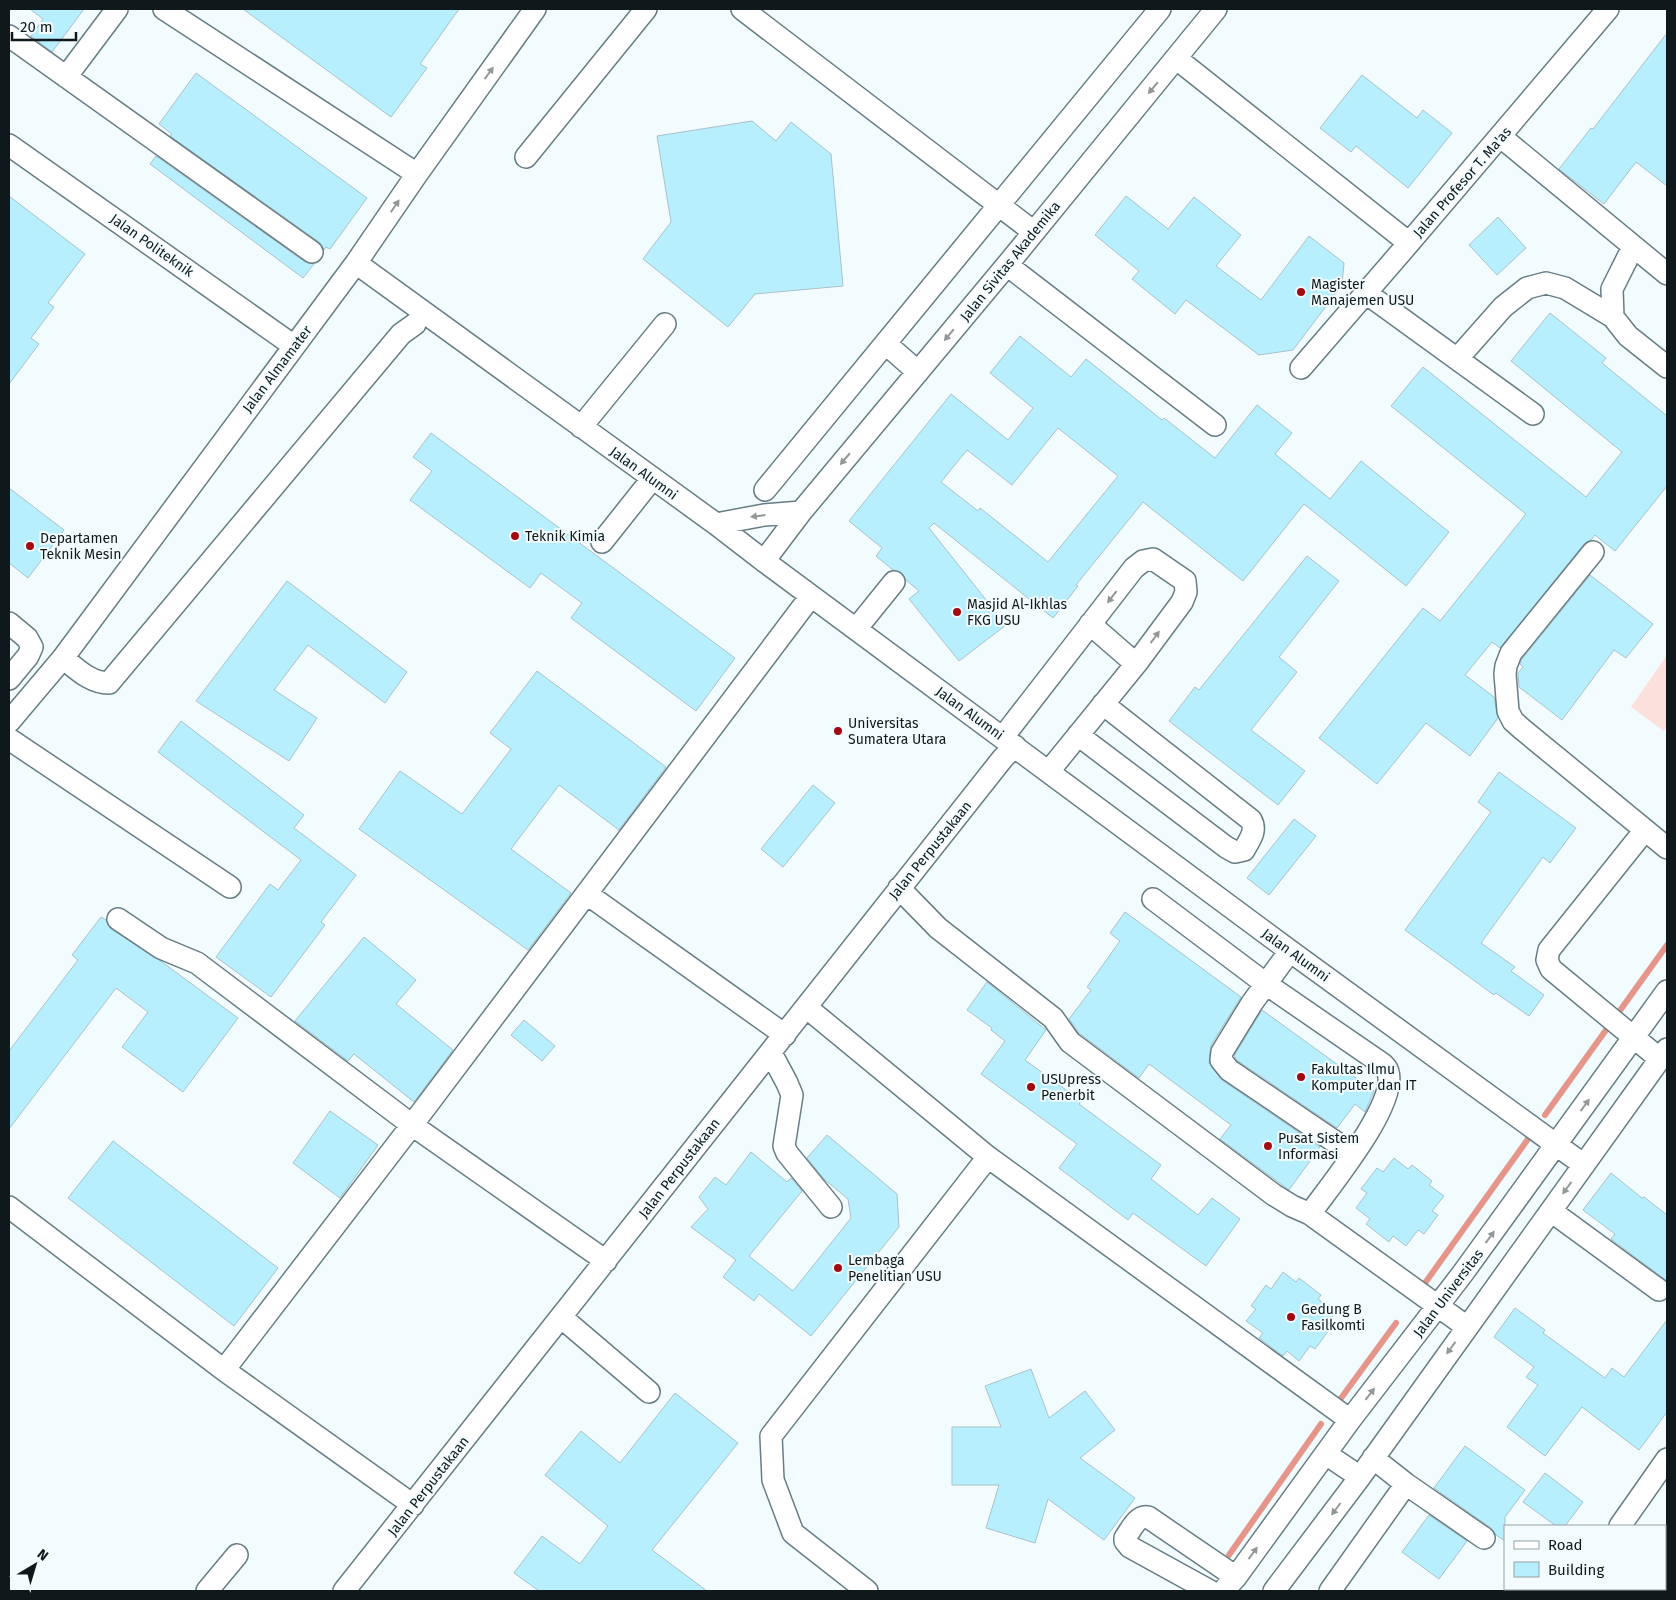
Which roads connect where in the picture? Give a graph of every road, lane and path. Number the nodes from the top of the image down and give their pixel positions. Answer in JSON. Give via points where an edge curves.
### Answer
{"nodes":[{"id":1,"x":117,"y":9,"type":"edge"},
{"id":2,"x":164,"y":9,"type":"edge"},
{"id":3,"x":535,"y":9,"type":"edge"},
{"id":4,"x":646,"y":9,"type":"edge"},
{"id":5,"x":742,"y":9,"type":"edge"},
{"id":6,"x":1160,"y":9,"type":"edge"},
{"id":7,"x":1216,"y":9,"type":"edge"},
{"id":8,"x":1608,"y":9,"type":"edge"},
{"id":9,"x":9,"y":36,"type":"edge"},
{"id":10,"x":1176,"y":59,"type":"junction"},
{"id":11,"x":66,"y":76,"type":"junction"},
{"id":12,"x":1501,"y":137,"type":"junction"},
{"id":13,"x":9,"y":144,"type":"edge"},
{"id":14,"x":526,"y":157,"type":"dead end"},
{"id":15,"x":417,"y":174,"type":"junction"},
{"id":16,"x":999,"y":205,"type":"junction"},
{"id":17,"x":1034,"y":232,"type":"junction"},
{"id":18,"x":1409,"y":243,"type":"junction"},
{"id":19,"x":1633,"y":247,"type":"junction"},
{"id":20,"x":312,"y":252,"type":"dead end"},
{"id":21,"x":362,"y":254,"type":"junction"},
{"id":22,"x":1007,"y":266,"type":"junction"},
{"id":23,"x":1667,"y":274,"type":"edge"},
{"id":24,"x":1366,"y":293,"type":"junction"},
{"id":25,"x":1613,"y":317,"type":"junction"},
{"id":26,"x":415,"y":324,"type":"dead end"},
{"id":27,"x":664,"y":324,"type":"dead end"},
{"id":28,"x":886,"y":344,"type":"junction"},
{"id":29,"x":294,"y":346,"type":"junction"},
{"id":30,"x":1457,"y":359,"type":"junction"},
{"id":31,"x":1667,"y":367,"type":"edge"},
{"id":32,"x":1301,"y":368,"type":"dead end"},
{"id":33,"x":918,"y":372,"type":"junction"},
{"id":34,"x":1533,"y":414,"type":"dead end"},
{"id":35,"x":1215,"y":425,"type":"dead end"},
{"id":36,"x":581,"y":427,"type":"junction"},
{"id":37,"x":652,"y":479,"type":"junction"},
{"id":38,"x":765,"y":490,"type":"dead end"},
{"id":39,"x":801,"y":512,"type":"junction"},
{"id":40,"x":716,"y":524,"type":"junction"},
{"id":41,"x":602,"y":542,"type":"dead end"},
{"id":42,"x":1593,"y":552,"type":"dead end"},
{"id":43,"x":764,"y":561,"type":"junction"},
{"id":44,"x":894,"y":582,"type":"dead end"},
{"id":45,"x":811,"y":596,"type":"junction"},
{"id":46,"x":9,"y":623,"type":"edge"},
{"id":47,"x":1090,"y":624,"type":"junction"},
{"id":48,"x":856,"y":629,"type":"junction"},
{"id":49,"x":63,"y":658,"type":"junction"},
{"id":50,"x":1136,"y":664,"type":"junction"},
{"id":51,"x":9,"y":679,"type":"edge"},
{"id":52,"x":1103,"y":704,"type":"junction"},
{"id":53,"x":9,"y":722,"type":"edge"},
{"id":54,"x":1078,"y":735,"type":"junction"},
{"id":55,"x":9,"y":739,"type":"edge"},
{"id":56,"x":1007,"y":747,"type":"junction"},
{"id":57,"x":1049,"y":771,"type":"junction"},
{"id":58,"x":1645,"y":830,"type":"junction"},
{"id":59,"x":1667,"y":848,"type":"edge"},
{"id":60,"x":230,"y":887,"type":"dead end"},
{"id":61,"x":899,"y":888,"type":"junction"},
{"id":62,"x":586,"y":894,"type":"junction"},
{"id":63,"x":1153,"y":899,"type":"dead end"},
{"id":64,"x":118,"y":920,"type":"dead end"},
{"id":65,"x":1290,"y":952,"type":"junction"},
{"id":66,"x":1266,"y":984,"type":"junction"},
{"id":67,"x":1667,"y":991,"type":"edge"},
{"id":68,"x":806,"y":1007,"type":"junction"},
{"id":69,"x":1619,"y":1025,"type":"junction"},
{"id":70,"x":784,"y":1035,"type":"junction"},
{"id":71,"x":771,"y":1053,"type":"junction"},
{"id":72,"x":1664,"y":1054,"type":"edge"},
{"id":73,"x":412,"y":1125,"type":"junction"},
{"id":74,"x":1556,"y":1145,"type":"junction"},
{"id":75,"x":1353,"y":1154,"type":"junction"},
{"id":76,"x":988,"y":1157,"type":"junction"},
{"id":77,"x":1584,"y":1165,"type":"junction"},
{"id":78,"x":830,"y":1206,"type":"dead end"},
{"id":79,"x":9,"y":1208,"type":"edge"},
{"id":80,"x":1551,"y":1211,"type":"junction"},
{"id":81,"x":1310,"y":1214,"type":"junction"},
{"id":82,"x":606,"y":1261,"type":"junction"},
{"id":83,"x":1463,"y":1273,"type":"junction"},
{"id":84,"x":1658,"y":1290,"type":"dead end"},
{"id":85,"x":1493,"y":1291,"type":"junction"},
{"id":86,"x":1438,"y":1308,"type":"junction"},
{"id":87,"x":561,"y":1318,"type":"junction"},
{"id":88,"x":1466,"y":1327,"type":"junction"},
{"id":89,"x":224,"y":1370,"type":"junction"},
{"id":90,"x":648,"y":1392,"type":"dead end"},
{"id":91,"x":1350,"y":1420,"type":"junction"},
{"id":92,"x":1326,"y":1454,"type":"junction"},
{"id":93,"x":1373,"y":1458,"type":"junction"},
{"id":94,"x":1667,"y":1460,"type":"edge"},
{"id":95,"x":1360,"y":1477,"type":"junction"},
{"id":96,"x":1406,"y":1484,"type":"junction"},
{"id":97,"x":413,"y":1505,"type":"junction"},
{"id":98,"x":1621,"y":1525,"type":"edge"},
{"id":99,"x":1484,"y":1538,"type":"dead end"},
{"id":100,"x":237,"y":1555,"type":"dead end"},
{"id":101,"x":1229,"y":1584,"type":"edge"},
{"id":102,"x":207,"y":1591,"type":"edge"},
{"id":103,"x":344,"y":1591,"type":"edge"},
{"id":104,"x":867,"y":1591,"type":"edge"},
{"id":105,"x":1210,"y":1591,"type":"edge"},
{"id":106,"x":1274,"y":1591,"type":"edge"},
{"id":107,"x":1330,"y":1591,"type":"edge"}],
"edges":[{"from":1,"to":11,"type":"street"},
{"from":2,"to":15,"type":"street"},
{"from":15,"to":3,"type":"street","name":"Jalan Almamater","one_way":true},
{"from":4,"to":14,"type":"street"},
{"from":5,"to":16,"type":"street"},
{"from":6,"to":16,"type":"street"},
{"from":7,"to":10,"type":"street","name":"Jalan Sivitas Akademika"},
{"from":8,"to":12,"type":"street","name":"Jalan Profesor T. Ma'as"},
{"from":9,"to":11,"type":"street"},
{"from":10,"to":17,"type":"street","name":"Jalan Sivitas Akademika","one_way":true},
{"from":10,"to":18,"type":"street","name":"Jalan Profesor T. Ma'as"},
{"from":11,"to":20,"type":"street"},
{"from":12,"to":18,"type":"street","name":"Jalan Profesor T. Ma'as"},
{"from":12,"to":19,"type":"street"},
{"from":13,"to":29,"type":"street","name":"Jalan Politeknik"},
{"from":21,"to":15,"type":"street","name":"Jalan Almamater","one_way":true},
{"from":16,"to":17,"type":"street"},
{"from":16,"to":28,"type":"street"},
{"from":17,"to":22,"type":"street","name":"Jalan Sivitas Akademika"},
{"from":18,"to":24,"type":"street"},
{"from":19,"to":23,"type":"street"},
{"from":19,"to":25,"type":"street","via":[[1612,289]]},
{"from":21,"to":29,"type":"street","name":"Jalan Almamater"},
{"from":21,"to":36,"type":"street","name":"Jalan Alumni"},
{"from":22,"to":33,"type":"street","name":"Jalan Sivitas Akademika","one_way":true},
{"from":22,"to":35,"type":"street"},
{"from":24,"to":30,"type":"street"},
{"from":24,"to":32,"type":"street"},
{"from":25,"to":30,"type":"street","via":[[1565,288],[1546,283],[1527,288],[1503,307]]},
{"from":25,"to":31,"type":"street","via":[[1628,336]]},
{"from":26,"to":49,"type":"street","via":[[400,334],[109,682],[99,683],[88,678]]},
{"from":27,"to":36,"type":"street"},
{"from":28,"to":33,"type":"street"},
{"from":28,"to":38,"type":"street"},
{"from":29,"to":49,"type":"street","name":"Jalan Almamater"},
{"from":30,"to":34,"type":"street"},
{"from":33,"to":39,"type":"street","name":"Jalan Sivitas Akademika","one_way":true},
{"from":36,"to":37,"type":"street","name":"Jalan Alumni"},
{"from":37,"to":40,"type":"street","name":"Jalan Alumni"},
{"from":37,"to":41,"type":"street"},
{"from":39,"to":40,"type":"street","one_way":true},
{"from":39,"to":43,"type":"street","name":"Jalan Sivitas Akademika"},
{"from":40,"to":43,"type":"street","name":"Jalan Alumni"},
{"from":42,"to":58,"type":"street","via":[[1511,653],[1505,674],[1508,711],[1522,729]]},
{"from":43,"to":45,"type":"street","name":"Jalan Alumni"},
{"from":44,"to":48,"type":"street"},
{"from":45,"to":48,"type":"street","name":"Jalan Alumni"},
{"from":45,"to":62,"type":"street"},
{"from":46,"to":51,"type":"street","via":[[27,638],[32,647]]},
{"from":47,"to":50,"type":"street"},
{"from":50,"to":47,"type":"street","name":"Jalan Perpustakaan","one_way":true,"via":[[1182,602],[1186,592],[1185,581],[1153,559],[1144,561],[1134,568]]},
{"from":47,"to":56,"type":"street","name":"Jalan Perpustakaan"},
{"from":48,"to":56,"type":"street","name":"Jalan Alumni"},
{"from":49,"to":53,"type":"street","name":"Jalan Almamater"},
{"from":50,"to":52,"type":"street"},
{"from":52,"to":54,"type":"street"},
{"from":52,"to":54,"type":"street","via":[[1251,820],[1254,832],[1244,850],[1235,852],[1226,847]]},
{"from":54,"to":57,"type":"street"},
{"from":55,"to":60,"type":"street"},
{"from":56,"to":57,"type":"street","name":"Jalan Alumni"},
{"from":56,"to":61,"type":"street","name":"Jalan Perpustakaan"},
{"from":57,"to":65,"type":"street","name":"Jalan Alumni"},
{"from":58,"to":59,"type":"street"},
{"from":58,"to":69,"type":"street","via":[[1549,950],[1547,960],[1551,969]]},
{"from":61,"to":68,"type":"street","name":"Jalan Perpustakaan"},
{"from":61,"to":81,"type":"street","via":[[938,928],[1053,1018],[1070,1042],[1274,1195]]},
{"from":62,"to":70,"type":"street"},
{"from":62,"to":73,"type":"street"},
{"from":63,"to":66,"type":"street"},
{"from":64,"to":73,"type":"street","via":[[162,948],[197,963]]},
{"from":65,"to":66,"type":"street"},
{"from":65,"to":74,"type":"street","name":"Jalan Alumni"},
{"from":66,"to":75,"type":"street","via":[[1387,1069],[1387,1094]]},
{"from":66,"to":75,"type":"street","via":[[1222,1052],[1221,1060],[1229,1070]]},
{"from":67,"to":69,"type":"street","name":"Jalan Universitas"},
{"from":68,"to":70,"type":"street","name":"Jalan Perpustakaan"},
{"from":68,"to":76,"type":"street"},
{"from":69,"to":72,"type":"street"},
{"from":74,"to":69,"type":"street","name":"Jalan Universitas","one_way":true},
{"from":70,"to":71,"type":"street","name":"Jalan Perpustakaan"},
{"from":71,"to":78,"type":"street","via":[[792,1096],[784,1146]]},
{"from":71,"to":82,"type":"street","name":"Jalan Perpustakaan"},
{"from":72,"to":77,"type":"street"},
{"from":73,"to":82,"type":"street"},
{"from":73,"to":89,"type":"street"},
{"from":74,"to":77,"type":"street","name":"Jalan Alumni"},
{"from":83,"to":74,"type":"street","name":"Jalan Universitas","one_way":true},
{"from":75,"to":81,"type":"street"},
{"from":76,"to":91,"type":"street"},
{"from":76,"to":104,"type":"street","via":[[772,1436],[773,1480],[793,1533]]},
{"from":77,"to":80,"type":"street","one_way":true},
{"from":79,"to":89,"type":"street"},
{"from":80,"to":84,"type":"street"},
{"from":80,"to":85,"type":"street"},
{"from":81,"to":86,"type":"street"},
{"from":82,"to":87,"type":"street","name":"Jalan Perpustakaan"},
{"from":83,"to":85,"type":"street"},
{"from":83,"to":86,"type":"street","name":"Jalan Universitas"},
{"from":85,"to":88,"type":"street"},
{"from":86,"to":88,"type":"street"},
{"from":91,"to":86,"type":"street","name":"Jalan Universitas","one_way":true},
{"from":87,"to":90,"type":"street"},
{"from":87,"to":97,"type":"street","name":"Jalan Perpustakaan"},
{"from":88,"to":93,"type":"street","one_way":true},
{"from":89,"to":97,"type":"street"},
{"from":91,"to":92,"type":"street","name":"Jalan Universitas"},
{"from":92,"to":95,"type":"street"},
{"from":101,"to":92,"type":"street","name":"Jalan Universitas","one_way":true},
{"from":93,"to":95,"type":"street"},
{"from":93,"to":96,"type":"street"},
{"from":94,"to":98,"type":"street"},
{"from":95,"to":106,"type":"street","one_way":true},
{"from":96,"to":99,"type":"street"},
{"from":96,"to":107,"type":"street"},
{"from":97,"to":103,"type":"street","name":"Jalan Perpustakaan"},
{"from":100,"to":102,"type":"street"},
{"from":101,"to":105,"type":"street","via":[[1148,1517],[1139,1519],[1125,1538],[1130,1547]]}]}
